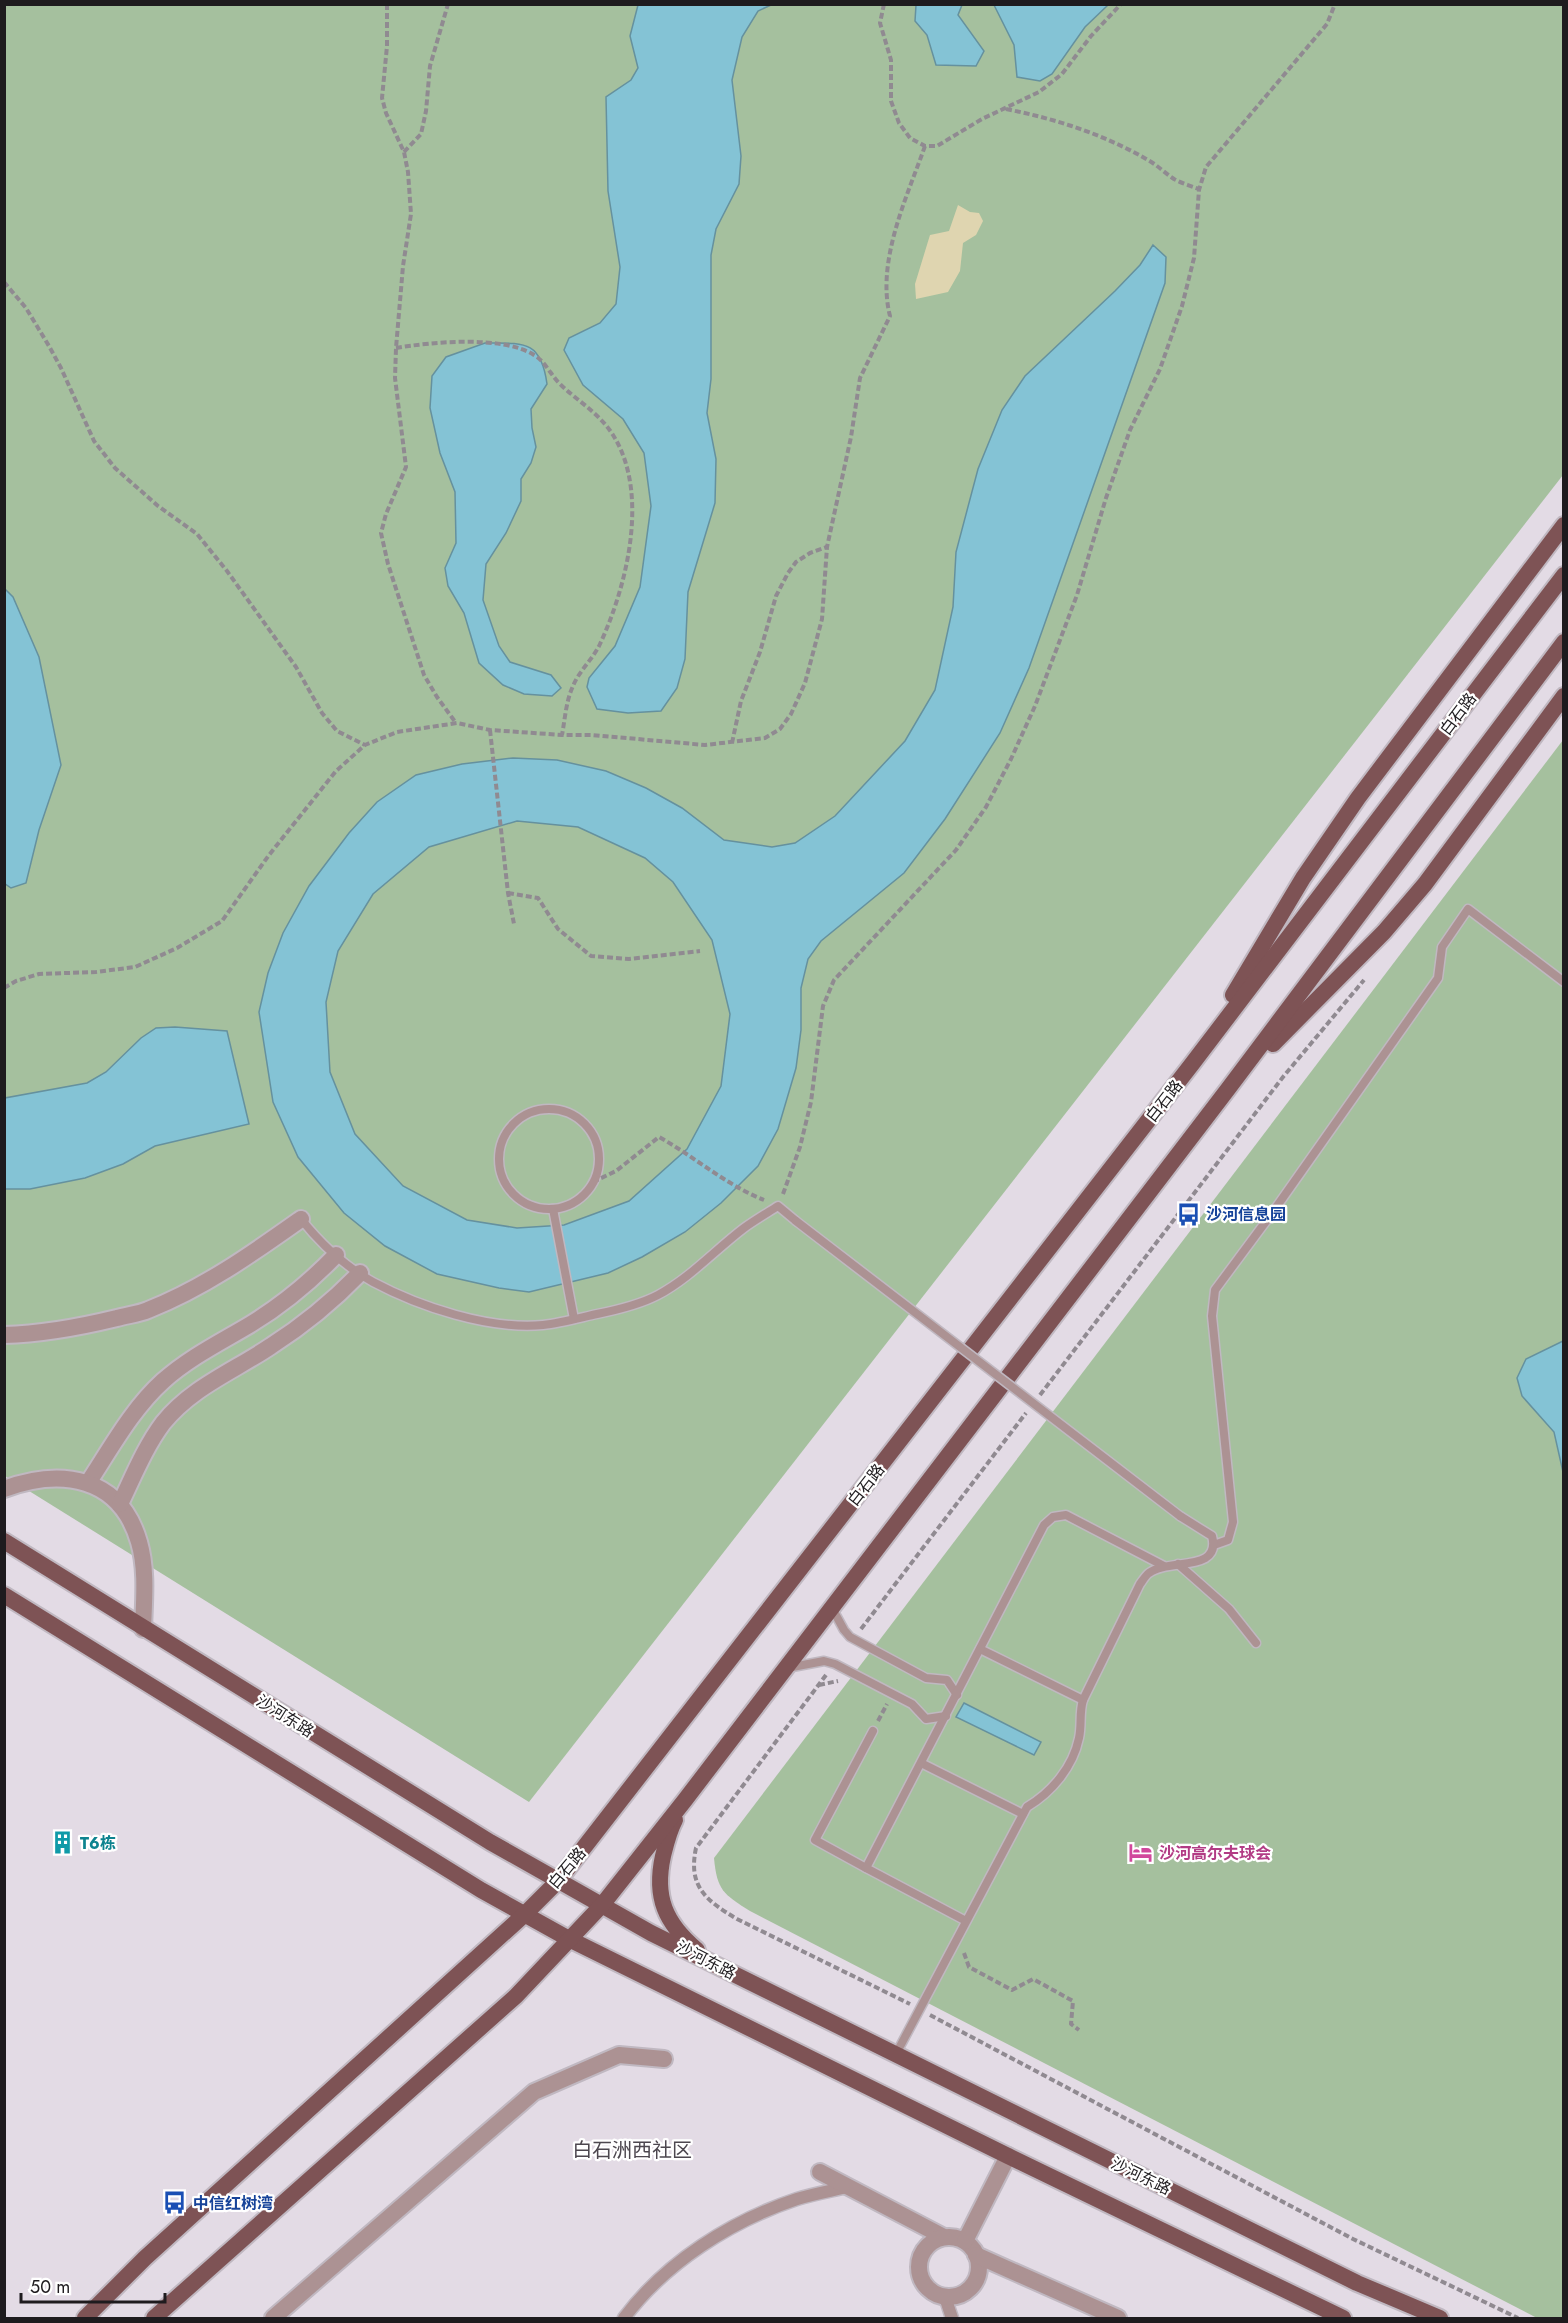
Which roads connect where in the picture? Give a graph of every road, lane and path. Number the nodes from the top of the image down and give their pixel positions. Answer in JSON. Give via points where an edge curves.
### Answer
{"nodes":[{"id":1,"x":387,"y":4,"type":"edge"},
{"id":2,"x":448,"y":4,"type":"edge"},
{"id":3,"x":884,"y":4,"type":"edge"},
{"id":4,"x":1121,"y":4,"type":"edge"},
{"id":5,"x":1335,"y":4,"type":"edge"},
{"id":6,"x":1005,"y":109,"type":"junction"},
{"id":7,"x":925,"y":146,"type":"junction"},
{"id":8,"x":404,"y":152,"type":"junction"},
{"id":9,"x":1199,"y":190,"type":"junction"},
{"id":10,"x":4,"y":282,"type":"edge"},
{"id":11,"x":396,"y":348,"type":"junction"},
{"id":12,"x":1563,"y":525,"type":"edge"},
{"id":13,"x":827,"y":547,"type":"junction"},
{"id":14,"x":1563,"y":575,"type":"edge"},
{"id":15,"x":1563,"y":642,"type":"edge"},
{"id":16,"x":1563,"y":696,"type":"edge"},
{"id":17,"x":457,"y":723,"type":"junction"},
{"id":18,"x":490,"y":730,"type":"junction"},
{"id":19,"x":562,"y":735,"type":"junction"},
{"id":20,"x":732,"y":742,"type":"junction"},
{"id":21,"x":365,"y":745,"type":"junction"},
{"id":22,"x":508,"y":893,"type":"junction"},
{"id":23,"x":514,"y":924,"type":"dead end"},
{"id":24,"x":700,"y":951,"type":"dead end"},
{"id":25,"x":1563,"y":982,"type":"edge"},
{"id":26,"x":4,"y":988,"type":"edge"},
{"id":27,"x":1192,"y":1064,"type":"junction"},
{"id":28,"x":1228,"y":1089,"type":"junction"},
{"id":29,"x":593,"y":1182,"type":"junction"},
{"id":30,"x":778,"y":1206,"type":"junction"},
{"id":31,"x":553,"y":1209,"type":"junction"},
{"id":32,"x":301,"y":1219,"type":"joint"},
{"id":33,"x":336,"y":1255,"type":"junction"},
{"id":34,"x":360,"y":1273,"type":"junction"},
{"id":35,"x":574,"y":1320,"type":"junction"},
{"id":36,"x":4,"y":1335,"type":"edge"},
{"id":37,"x":88,"y":1483,"type":"junction"},
{"id":38,"x":4,"y":1489,"type":"edge"},
{"id":39,"x":120,"y":1504,"type":"junction"},
{"id":40,"x":4,"y":1541,"type":"edge"},
{"id":41,"x":1214,"y":1545,"type":"junction"},
{"id":42,"x":1178,"y":1564,"type":"junction"},
{"id":43,"x":1164,"y":1566,"type":"junction"},
{"id":44,"x":4,"y":1595,"type":"edge"},
{"id":45,"x":832,"y":1608,"type":"junction"},
{"id":46,"x":144,"y":1629,"type":"junction"},
{"id":47,"x":1256,"y":1643,"type":"dead end"},
{"id":48,"x":980,"y":1649,"type":"junction"},
{"id":49,"x":786,"y":1668,"type":"junction"},
{"id":50,"x":957,"y":1695,"type":"junction"},
{"id":51,"x":889,"y":1700,"type":"dead end"},
{"id":52,"x":1083,"y":1700,"type":"junction"},
{"id":53,"x":946,"y":1716,"type":"junction"},
{"id":54,"x":873,"y":1731,"type":"joint"},
{"id":55,"x":921,"y":1763,"type":"junction"},
{"id":56,"x":685,"y":1800,"type":"junction"},
{"id":57,"x":1023,"y":1814,"type":"junction"},
{"id":58,"x":866,"y":1868,"type":"junction"},
{"id":59,"x":558,"y":1881,"type":"junction"},
{"id":60,"x":602,"y":1905,"type":"junction"},
{"id":61,"x":525,"y":1914,"type":"junction"},
{"id":62,"x":966,"y":1921,"type":"junction"},
{"id":63,"x":958,"y":1936,"type":"junction"},
{"id":64,"x":569,"y":1939,"type":"junction"},
{"id":65,"x":714,"y":1965,"type":"junction"},
{"id":66,"x":1079,"y":2030,"type":"dead end"},
{"id":67,"x":897,"y":2054,"type":"junction"},
{"id":68,"x":664,"y":2059,"type":"dead end"},
{"id":69,"x":1008,"y":2156,"type":"junction"},
{"id":70,"x":820,"y":2172,"type":"dead end"},
{"id":71,"x":847,"y":2187,"type":"junction"},
{"id":72,"x":944,"y":2237,"type":"junction"},
{"id":73,"x":965,"y":2241,"type":"junction"},
{"id":74,"x":976,"y":2254,"type":"junction"},
{"id":75,"x":945,"y":2297,"type":"junction"},
{"id":76,"x":85,"y":2319,"type":"edge"},
{"id":77,"x":154,"y":2319,"type":"edge"},
{"id":78,"x":273,"y":2319,"type":"edge"},
{"id":79,"x":624,"y":2319,"type":"edge"},
{"id":80,"x":952,"y":2319,"type":"edge"},
{"id":81,"x":1118,"y":2319,"type":"edge"},
{"id":82,"x":1343,"y":2319,"type":"edge"},
{"id":83,"x":1440,"y":2319,"type":"edge"}],
"edges":[{"from":1,"to":8,"type":"path","via":[[382,98]]},
{"from":2,"to":8,"type":"path","via":[[430,66],[420,134]]},
{"from":3,"to":7,"type":"path","via":[[880,23],[891,60],[891,101],[910,138]]},
{"from":4,"to":6,"type":"path","via":[[1062,74],[1039,92]]},
{"from":5,"to":9,"type":"path","via":[[1328,24],[1206,167]]},
{"from":6,"to":7,"type":"path","via":[[937,146]]},
{"from":6,"to":9,"type":"path","via":[[1083,129]]},
{"from":7,"to":13,"type":"path","via":[[895,227],[886,301],[890,316],[860,378]]},
{"from":8,"to":11,"type":"path","via":[[411,214]]},
{"from":9,"to":30,"type":"path","via":[[1194,258],[1182,306],[1160,369],[1130,430],[1077,595],[1035,706],[986,807],[956,850],[834,980],[823,1006],[811,1102],[800,1147]]},
{"from":10,"to":21,"type":"path","via":[[26,308],[49,346],[94,441],[115,468],[197,534],[296,667],[321,713],[337,731]]},
{"from":11,"to":17,"type":"path","via":[[395,378],[406,467],[381,533],[424,675]]},
{"from":11,"to":19,"type":"path","via":[[428,343],[498,344],[535,355],[560,385],[595,414],[625,455],[633,510],[630,545],[599,646],[572,687]]},
{"from":12,"to":27,"type":"main road","via":[[1315,860]]},
{"from":13,"to":20,"type":"path","via":[[796,562],[776,596],[741,701]]},
{"from":13,"to":20,"type":"path","via":[[822,619],[805,683],[790,714],[780,729],[765,738]]},
{"from":14,"to":27,"type":"main road","name":"白石路"},
{"from":15,"to":28,"type":"main road"},
{"from":16,"to":28,"type":"main road","via":[[1425,884],[1384,932]]},
{"from":17,"to":18,"type":"path"},
{"from":17,"to":21,"type":"path","via":[[397,732]]},
{"from":18,"to":19,"type":"path"},
{"from":18,"to":22,"type":"path"},
{"from":19,"to":20,"type":"path","via":[[705,745]]},
{"from":21,"to":26,"type":"path","via":[[336,771],[222,921],[135,967],[39,974]]},
{"from":22,"to":23,"type":"path"},
{"from":22,"to":24,"type":"path","via":[[538,898],[558,929],[591,956],[628,959]]},
{"from":25,"to":41,"type":"lane","via":[[1468,909],[1442,947],[1438,978],[1215,1290],[1212,1316],[1233,1521],[1228,1540]]},
{"from":27,"to":59,"type":"main road","name":"白石路"},
{"from":28,"to":45,"type":"main road"},
{"from":29,"to":30,"type":"path","via":[[616,1171],[659,1137],[740,1190]]},
{"from":29,"to":31,"type":"lane","via":[[584,1195]]},
{"from":29,"to":31,"type":"lane","via":[[598,1152],[585,1124],[557,1109],[543,1108],[525,1114],[511,1125],[502,1140],[498,1157],[501,1174],[509,1190],[522,1202]]},
{"from":30,"to":35,"type":"lane","via":[[743,1228],[657,1295],[626,1308]]},
{"from":30,"to":41,"type":"lane","bridge":true,"via":[[1180,1516],[1212,1536]]},
{"from":31,"to":35,"type":"lane"},
{"from":32,"to":33,"type":"lane"},
{"from":32,"to":36,"type":"street","via":[[247,1258],[147,1311],[41,1333]]},
{"from":33,"to":34,"type":"lane"},
{"from":33,"to":37,"type":"street","via":[[311,1280],[254,1322],[198,1353],[164,1380],[141,1403]]},
{"from":34,"to":35,"type":"lane","via":[[414,1300],[457,1315],[505,1324],[542,1325]]},
{"from":34,"to":39,"type":"street","via":[[331,1302],[271,1347],[215,1378],[184,1402],[150,1443]]},
{"from":37,"to":38,"type":"street","via":[[48,1479]]},
{"from":37,"to":39,"type":"street"},
{"from":39,"to":46,"type":"street","via":[[139,1541]]},
{"from":40,"to":46,"type":"main road","name":"沙河东路"},
{"from":41,"to":42,"type":"lane","via":[[1205,1560]]},
{"from":42,"to":43,"type":"lane"},
{"from":42,"to":47,"type":"lane","via":[[1229,1609]]},
{"from":43,"to":48,"type":"lane","via":[[1066,1515],[1053,1517],[1044,1525]]},
{"from":43,"to":52,"type":"lane","via":[[1149,1573],[1140,1584]]},
{"from":44,"to":61,"type":"main road"},
{"from":45,"to":49,"type":"main road"},
{"from":45,"to":50,"type":"lane","via":[[850,1637],[926,1678],[947,1680]]},
{"from":46,"to":59,"type":"main road","name":"沙河东路"},
{"from":48,"to":50,"type":"lane"},
{"from":48,"to":52,"type":"lane"},
{"from":49,"to":53,"type":"lane","via":[[824,1661],[835,1664],[912,1704],[926,1719]]},
{"from":49,"to":56,"type":"main road"},
{"from":50,"to":53,"type":"lane"},
{"from":51,"to":54,"type":"path"},
{"from":52,"to":57,"type":"lane","via":[[1080,1737],[1065,1768],[1049,1792]]},
{"from":53,"to":55,"type":"lane"},
{"from":54,"to":58,"type":"lane","via":[[815,1840]]},
{"from":55,"to":57,"type":"lane"},
{"from":55,"to":58,"type":"lane"},
{"from":56,"to":60,"type":"main road"},
{"from":56,"to":65,"type":"main road","via":[[665,1849],[660,1894],[675,1928]]},
{"from":57,"to":62,"type":"lane"},
{"from":58,"to":62,"type":"lane"},
{"from":59,"to":60,"type":"main road","name":"沙河东路"},
{"from":59,"to":61,"type":"main road","name":"白石路"},
{"from":60,"to":64,"type":"main road"},
{"from":60,"to":65,"type":"main road","name":"沙河东路"},
{"from":61,"to":64,"type":"main road"},
{"from":61,"to":76,"type":"main road","name":"白石路","via":[[145,2258]]},
{"from":62,"to":63,"type":"lane"},
{"from":63,"to":66,"type":"path","via":[[969,1967],[1012,1990],[1033,1979],[1073,2001],[1071,2024]]},
{"from":63,"to":67,"type":"lane"},
{"from":64,"to":69,"type":"main road"},
{"from":64,"to":77,"type":"main road","via":[[516,1996]]},
{"from":65,"to":67,"type":"main road","name":"沙河东路"},
{"from":67,"to":83,"type":"main road","name":"沙河东路","via":[[1346,2277]]},
{"from":68,"to":78,"type":"street","via":[[619,2055],[534,2092]]},
{"from":69,"to":73,"type":"street"},
{"from":69,"to":82,"type":"main road"},
{"from":70,"to":71,"type":"street"},
{"from":71,"to":72,"type":"street"},
{"from":71,"to":79,"type":"street","via":[[798,2199],[752,2217],[708,2241],[668,2271]]},
{"from":72,"to":73,"type":"street"},
{"from":72,"to":75,"type":"street","via":[[927,2246],[918,2263],[928,2289]]},
{"from":73,"to":74,"type":"street"},
{"from":74,"to":75,"type":"street","via":[[979,2265],[973,2285],[956,2296]]},
{"from":74,"to":81,"type":"street"},
{"from":75,"to":80,"type":"street"}]}
